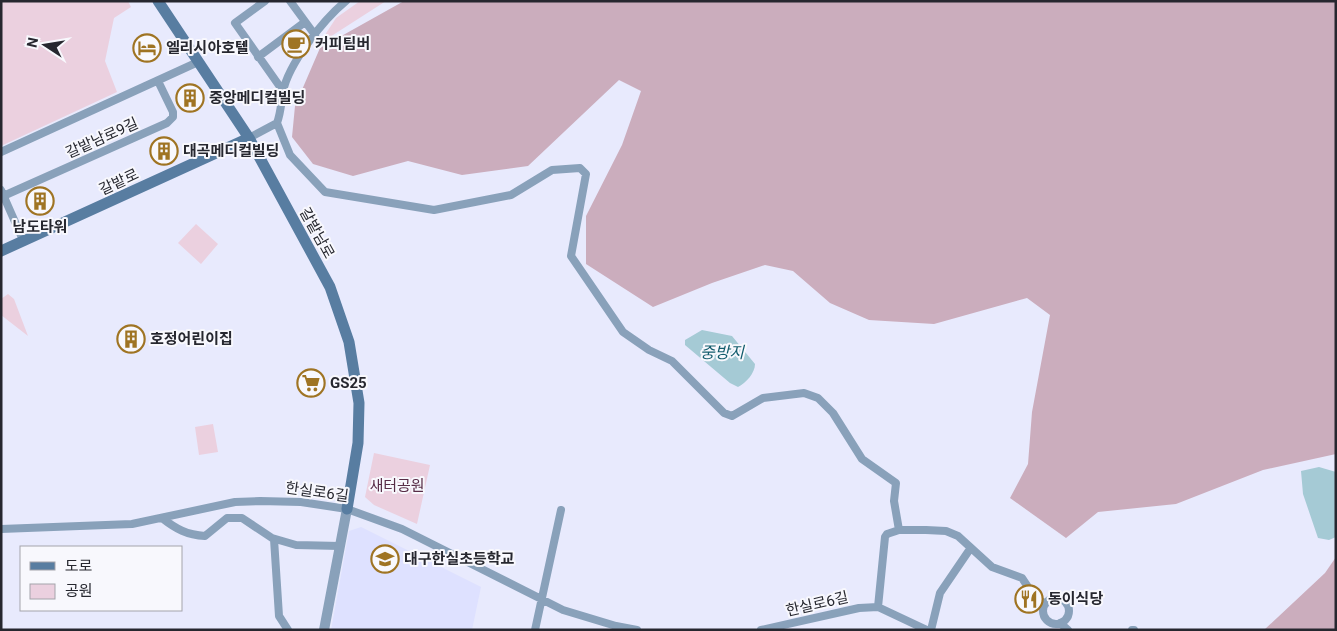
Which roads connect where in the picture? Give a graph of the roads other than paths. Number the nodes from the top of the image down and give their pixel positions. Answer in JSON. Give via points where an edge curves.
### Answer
{"nodes":[{"id":1,"x":158,"y":1,"type":"edge"},
{"id":2,"x":266,"y":1,"type":"edge"},
{"id":3,"x":290,"y":1,"type":"edge"},
{"id":4,"x":346,"y":1,"type":"edge"},
{"id":5,"x":306,"y":22,"type":"junction"},
{"id":6,"x":314,"y":35,"type":"junction"},
{"id":7,"x":258,"y":57,"type":"junction"},
{"id":8,"x":198,"y":62,"type":"junction"},
{"id":9,"x":158,"y":81,"type":"junction"},
{"id":10,"x":283,"y":91,"type":"junction"},
{"id":11,"x":277,"y":123,"type":"junction"},
{"id":12,"x":249,"y":138,"type":"junction"},
{"id":13,"x":1,"y":152,"type":"edge"},
{"id":14,"x":2,"y":194,"type":"edge"},
{"id":15,"x":23,"y":240,"type":"junction"},
{"id":16,"x":1,"y":251,"type":"edge"},
{"id":17,"x":225,"y":504,"type":"junction"},
{"id":18,"x":347,"y":509,"type":"junction"},
{"id":19,"x":561,"y":510,"type":"dead end"},
{"id":20,"x":162,"y":518,"type":"junction"},
{"id":21,"x":230,"y":518,"type":"junction"},
{"id":22,"x":1,"y":529,"type":"edge"},
{"id":23,"x":899,"y":530,"type":"junction"},
{"id":24,"x":274,"y":539,"type":"junction"},
{"id":25,"x":340,"y":546,"type":"junction"},
{"id":26,"x":970,"y":549,"type":"junction"},
{"id":27,"x":542,"y":600,"type":"junction"},
{"id":28,"x":1046,"y":604,"type":"junction"},
{"id":29,"x":878,"y":607,"type":"junction"},
{"id":30,"x":1056,"y":623,"type":"junction"},
{"id":31,"x":793,"y":627,"type":"edge"},
{"id":32,"x":288,"y":630,"type":"edge"},
{"id":33,"x":324,"y":630,"type":"edge"},
{"id":34,"x":535,"y":630,"type":"edge"},
{"id":35,"x":637,"y":630,"type":"edge"},
{"id":36,"x":761,"y":630,"type":"edge"},
{"id":37,"x":926,"y":630,"type":"edge"},
{"id":38,"x":931,"y":630,"type":"edge"},
{"id":39,"x":1044,"y":630,"type":"edge"},
{"id":40,"x":1068,"y":630,"type":"edge"}],
"edges":[{"from":1,"to":8,"type":"main road","name":"갈밭남로"},
{"from":2,"to":7,"type":"street","via":[[235,23]]},
{"from":3,"to":5,"type":"street"},
{"from":4,"to":6,"type":"street"},
{"from":5,"to":6,"type":"street"},
{"from":5,"to":7,"type":"street"},
{"from":6,"to":10,"type":"street"},
{"from":7,"to":10,"type":"street"},
{"from":8,"to":9,"type":"street","name":"갈밭남로9길"},
{"from":8,"to":12,"type":"main road","name":"갈밭남로"},
{"from":9,"to":13,"type":"street","name":"갈밭남로9길"},
{"from":9,"to":14,"type":"street","name":"갈밭남로9길","via":[[172,112],[173,117],[167,123]]},
{"from":10,"to":11,"type":"street"},
{"from":11,"to":12,"type":"street"},
{"from":11,"to":23,"type":"street","via":[[290,155],[325,192],[434,210],[511,195],[552,170],[580,168],[586,174],[571,256],[623,332],[672,360],[724,413],[732,416],[763,398],[804,393],[818,398],[833,413],[862,460],[896,483],[894,501]]},
{"from":12,"to":15,"type":"main road","name":"갈밭로"},
{"from":12,"to":18,"type":"main road","name":"갈밭남로","via":[[330,287],[349,342],[359,403],[358,443]]},
{"from":14,"to":15,"type":"street"},
{"from":15,"to":16,"type":"main road","name":"갈밭로"},
{"from":17,"to":18,"type":"street","name":"한실로6길","via":[[281,501]]},
{"from":17,"to":20,"type":"street","name":"한실로6길"},
{"from":17,"to":21,"type":"street"},
{"from":18,"to":25,"type":"street"},
{"from":18,"to":27,"type":"street","name":"한실로6길","via":[[402,530]]},
{"from":19,"to":27,"type":"street"},
{"from":20,"to":21,"type":"street","via":[[175,528],[205,536]]},
{"from":20,"to":22,"type":"street","name":"한실로6길","via":[[82,528],[41,526]]},
{"from":21,"to":24,"type":"street","via":[[242,518]]},
{"from":23,"to":26,"type":"street","via":[[946,531],[958,536]]},
{"from":23,"to":29,"type":"street","via":[[885,537]]},
{"from":24,"to":25,"type":"street","via":[[296,545]]},
{"from":24,"to":32,"type":"street","via":[[279,616]]},
{"from":25,"to":33,"type":"street"},
{"from":26,"to":28,"type":"street","via":[[992,567],[1022,578],[1034,596]]},
{"from":26,"to":38,"type":"street","via":[[940,593]]},
{"from":27,"to":34,"type":"street"},
{"from":27,"to":35,"type":"street","name":"한실로6길","via":[[581,616]]},
{"from":28,"to":30,"type":"street","via":[[1045,617]]},
{"from":28,"to":30,"type":"street","via":[[1056,598],[1067,603],[1068,615]]},
{"from":29,"to":31,"type":"street","name":"한실로6길","via":[[859,608]]},
{"from":29,"to":37,"type":"street"},
{"from":30,"to":39,"type":"street"},
{"from":30,"to":40,"type":"street"},
{"from":31,"to":36,"type":"street","name":"한실로6길"}]}
